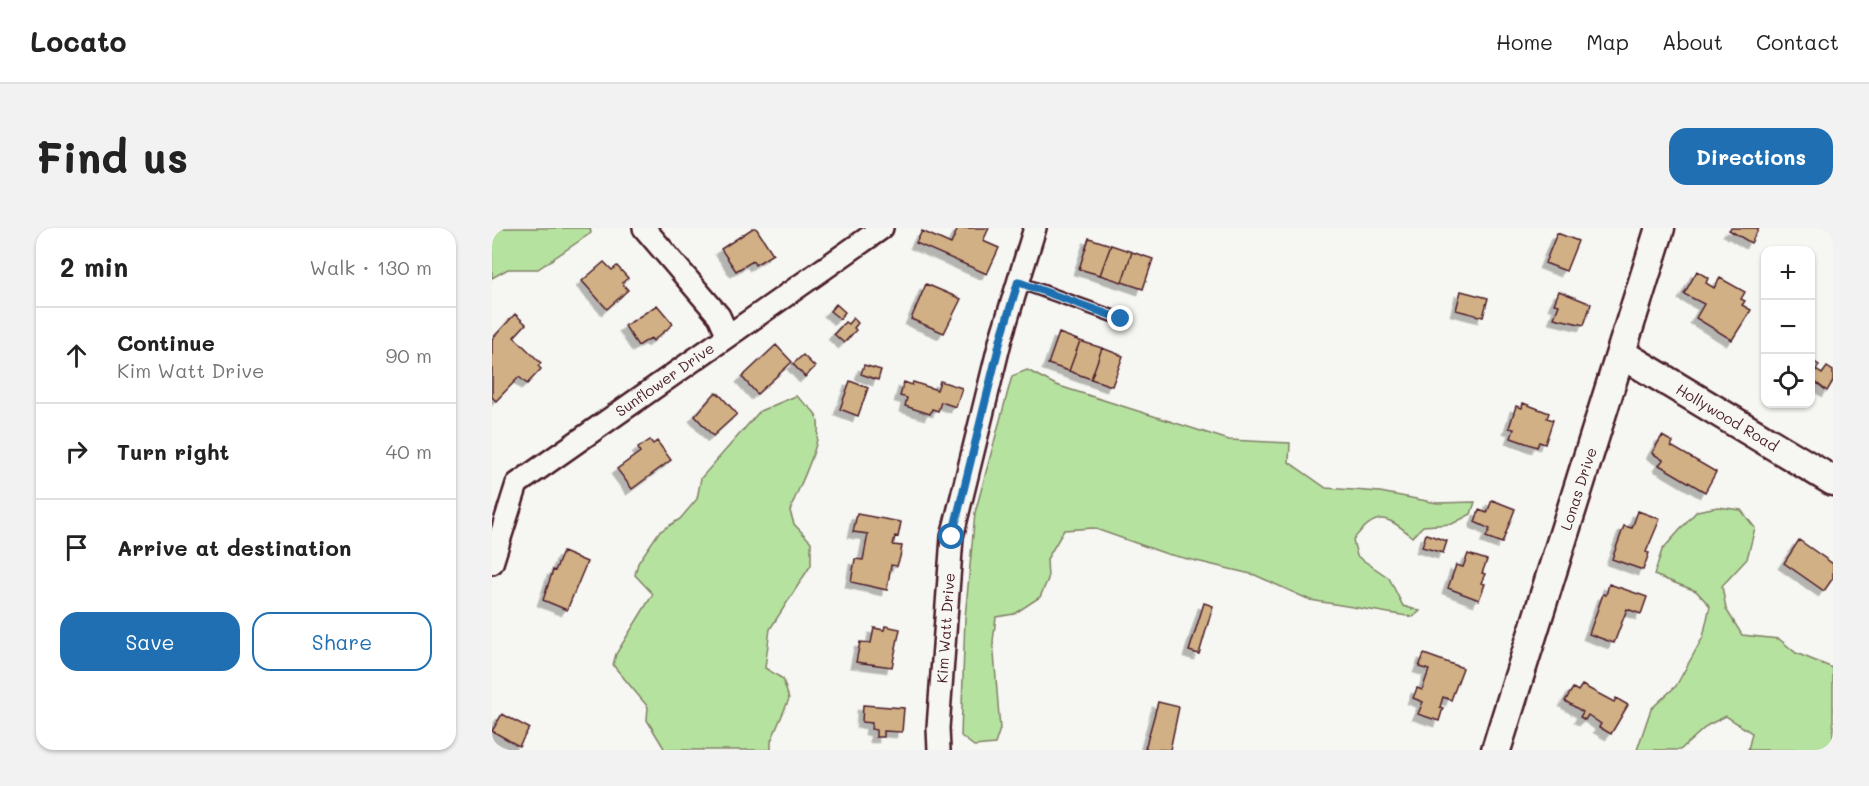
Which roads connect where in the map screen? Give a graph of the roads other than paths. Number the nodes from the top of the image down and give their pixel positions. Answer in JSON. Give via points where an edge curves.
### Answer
{"nodes":[{"id":1,"x":644,"y":228,"type":"edge"},
{"id":2,"x":882,"y":228,"type":"edge"},
{"id":3,"x":1035,"y":228,"type":"edge"},
{"id":4,"x":1660,"y":228,"type":"edge"},
{"id":5,"x":1018,"y":282,"type":"junction"},
{"id":6,"x":1121,"y":319,"type":"dead end"},
{"id":7,"x":728,"y":336,"type":"junction"},
{"id":8,"x":1622,"y":354,"type":"junction"},
{"id":9,"x":1833,"y":481,"type":"edge"},
{"id":10,"x":492,"y":563,"type":"edge"},
{"id":11,"x":1501,"y":747,"type":"edge"},
{"id":12,"x":939,"y":750,"type":"edge"}],
"edges":[{"from":1,"to":7,"type":"street","via":[[719,316]]},
{"from":2,"to":7,"type":"street","name":"Sunflower Drive"},
{"from":3,"to":5,"type":"street","name":"Kim Watt Drive"},
{"from":4,"to":8,"type":"street","name":"Lonas Drive"},
{"from":5,"to":6,"type":"lane"},
{"from":5,"to":12,"type":"street","name":"Kim Watt Drive","via":[[952,537]]},
{"from":7,"to":10,"type":"street","name":"Sunflower Drive","via":[[517,484]]},
{"from":8,"to":9,"type":"street","name":"Hollywood Road"},
{"from":8,"to":11,"type":"street","name":"Lonas Drive"}]}
